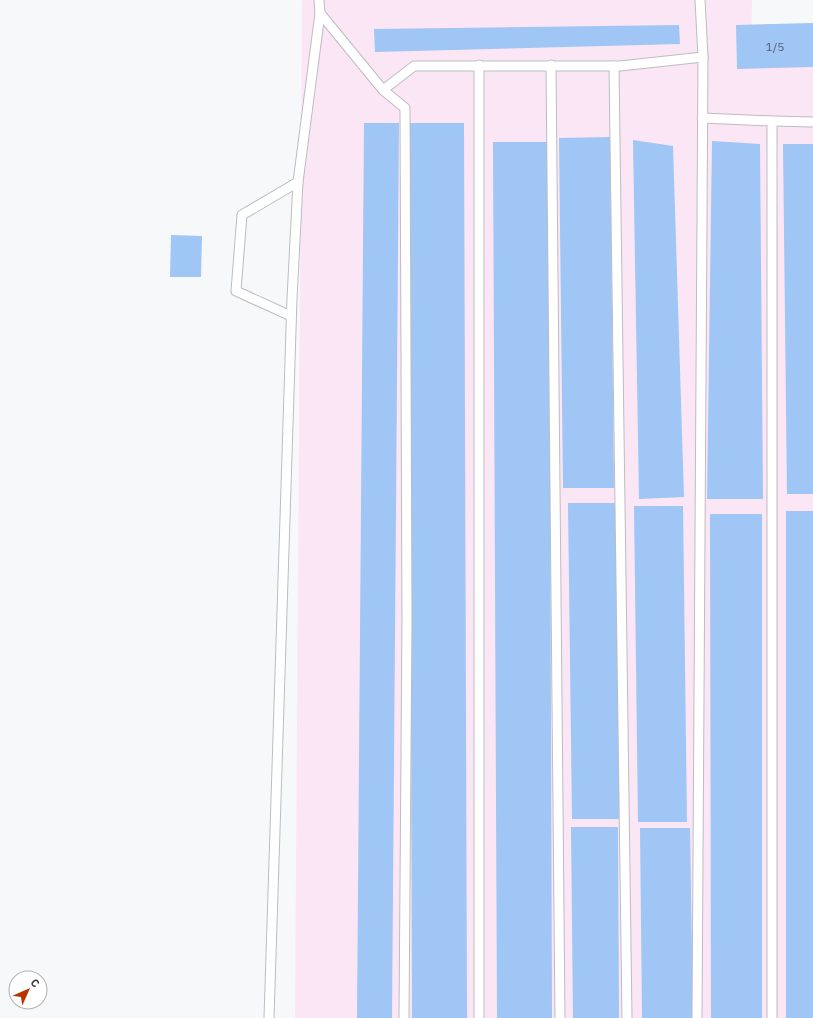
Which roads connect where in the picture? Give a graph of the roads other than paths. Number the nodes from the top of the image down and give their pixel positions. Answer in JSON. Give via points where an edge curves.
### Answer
{"nodes":[{"id":1,"x":319,"y":0,"type":"edge"},
{"id":2,"x":700,"y":0,"type":"edge"},
{"id":3,"x":320,"y":13,"type":"junction"},
{"id":4,"x":702,"y":57,"type":"junction"},
{"id":5,"x":479,"y":65,"type":"junction"},
{"id":6,"x":552,"y":65,"type":"junction"},
{"id":7,"x":614,"y":66,"type":"junction"},
{"id":8,"x":383,"y":90,"type":"junction"},
{"id":9,"x":702,"y":118,"type":"junction"},
{"id":10,"x":772,"y":121,"type":"junction"},
{"id":11,"x":813,"y":122,"type":"edge"},
{"id":12,"x":298,"y":182,"type":"junction"},
{"id":13,"x":291,"y":316,"type":"junction"},
{"id":14,"x":269,"y":1018,"type":"edge"},
{"id":15,"x":404,"y":1018,"type":"edge"},
{"id":16,"x":479,"y":1018,"type":"edge"},
{"id":17,"x":560,"y":1018,"type":"edge"},
{"id":18,"x":627,"y":1018,"type":"edge"},
{"id":19,"x":697,"y":1018,"type":"edge"},
{"id":20,"x":772,"y":1018,"type":"edge"}],
"edges":[{"from":1,"to":3,"type":"lane"},
{"from":2,"to":4,"type":"lane"},
{"from":3,"to":8,"type":"lane"},
{"from":3,"to":12,"type":"lane"},
{"from":4,"to":7,"type":"lane"},
{"from":4,"to":9,"type":"lane"},
{"from":5,"to":6,"type":"lane"},
{"from":5,"to":8,"type":"lane","via":[[414,66]]},
{"from":5,"to":16,"type":"lane"},
{"from":6,"to":7,"type":"lane"},
{"from":6,"to":17,"type":"lane"},
{"from":7,"to":18,"type":"lane"},
{"from":8,"to":15,"type":"lane","via":[[404,108],[407,628]]},
{"from":9,"to":10,"type":"lane"},
{"from":9,"to":19,"type":"lane"},
{"from":10,"to":11,"type":"lane"},
{"from":10,"to":20,"type":"lane"},
{"from":12,"to":13,"type":"lane"},
{"from":12,"to":13,"type":"lane","via":[[242,215],[236,291]]},
{"from":13,"to":14,"type":"lane"}]}
